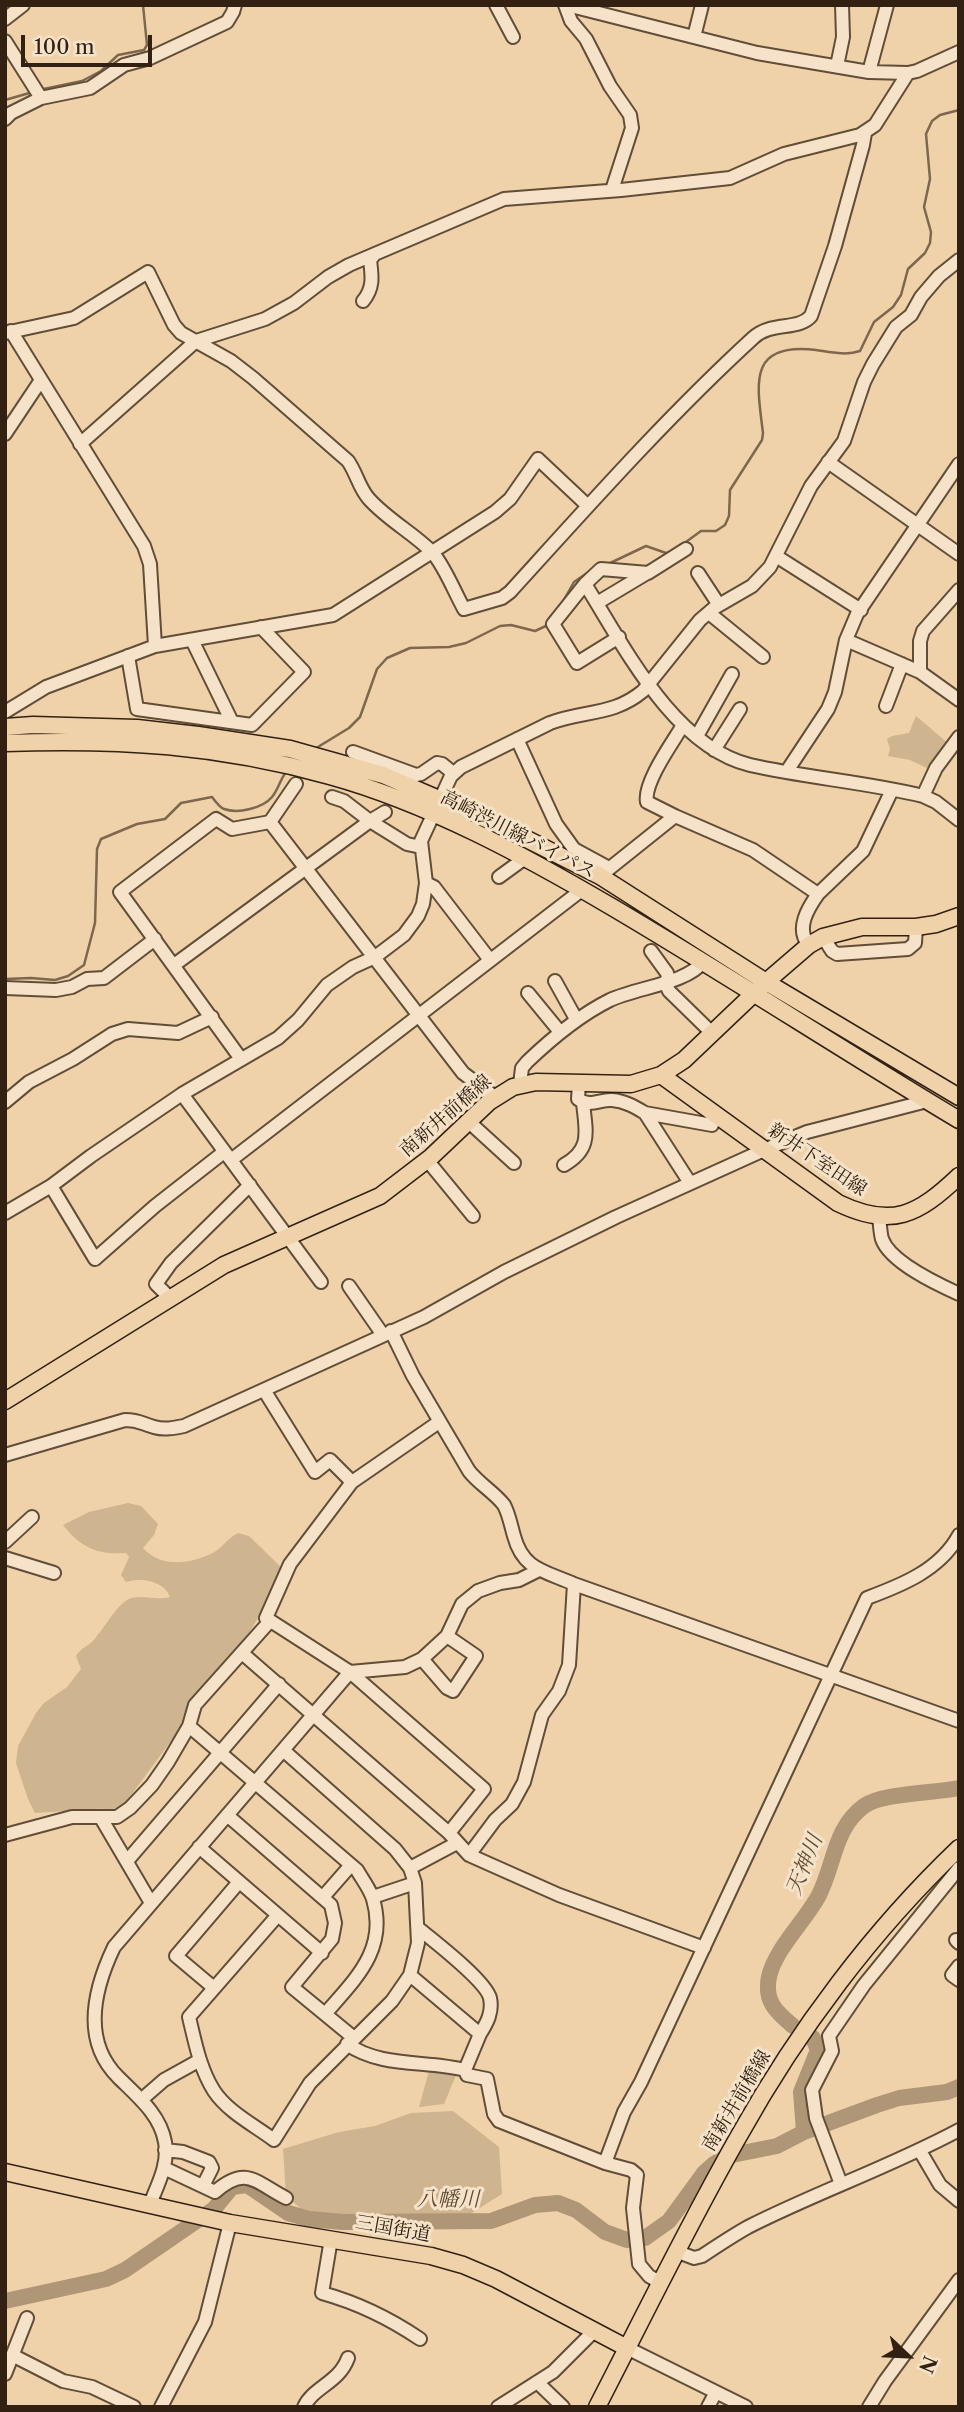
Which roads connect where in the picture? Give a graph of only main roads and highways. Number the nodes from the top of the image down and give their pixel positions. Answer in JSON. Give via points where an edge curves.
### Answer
{"nodes":[{"id":1,"x":5,"y":727,"type":"edge"},
{"id":2,"x":5,"y":743,"type":"edge"},
{"id":3,"x":342,"y":764,"type":"junction"},
{"id":4,"x":959,"y":916,"type":"edge"},
{"id":5,"x":761,"y":987,"type":"junction"},
{"id":6,"x":661,"y":1075,"type":"junction"},
{"id":7,"x":959,"y":1097,"type":"edge"},
{"id":8,"x":959,"y":1120,"type":"edge"},
{"id":9,"x":959,"y":1176,"type":"edge"},
{"id":10,"x":5,"y":1401,"type":"edge"},
{"id":11,"x":957,"y":1852,"type":"edge"},
{"id":12,"x":5,"y":2172,"type":"edge"},
{"id":13,"x":627,"y":2348,"type":"junction"},
{"id":14,"x":597,"y":2407,"type":"edge"}],
"edges":[{"from":1,"to":3,"type":"main road","name":"高崎渋川線バイパス","via":[[137,728],[290,749]]},
{"from":2,"to":3,"type":"main road","name":"高崎渋川線バイパス","via":[[138,742],[278,762]]},
{"from":3,"to":5,"type":"main road","name":"高崎渋川線バイパス","via":[[583,889],[704,961]]},
{"from":3,"to":5,"type":"main road","name":"高崎渋川線バイパス","via":[[383,775],[604,872]]},
{"from":4,"to":5,"type":"main road","name":"南新井前橋線","via":[[936,925],[862,927],[816,941]]},
{"from":5,"to":6,"type":"main road","name":"南新井前橋線","via":[[684,1060]]},
{"from":5,"to":7,"type":"main road","name":"高崎渋川線バイパス"},
{"from":5,"to":8,"type":"main road","name":"高崎渋川線バイパス"},
{"from":6,"to":9,"type":"main road","name":"新井下室田線","via":[[838,1203],[860,1214],[913,1211]]},
{"from":6,"to":10,"type":"main road","name":"南新井前橋線","via":[[631,1084],[520,1084],[495,1097],[380,1196],[224,1265]]},
{"from":11,"to":13,"type":"main road","name":"南新井前橋線","via":[[904,1904],[813,2020],[740,2133]]},
{"from":12,"to":13,"type":"main road","name":"三国街道","via":[[230,2223],[463,2265]]},
{"from":13,"to":14,"type":"main road","name":"南新井前橋線"}]}
